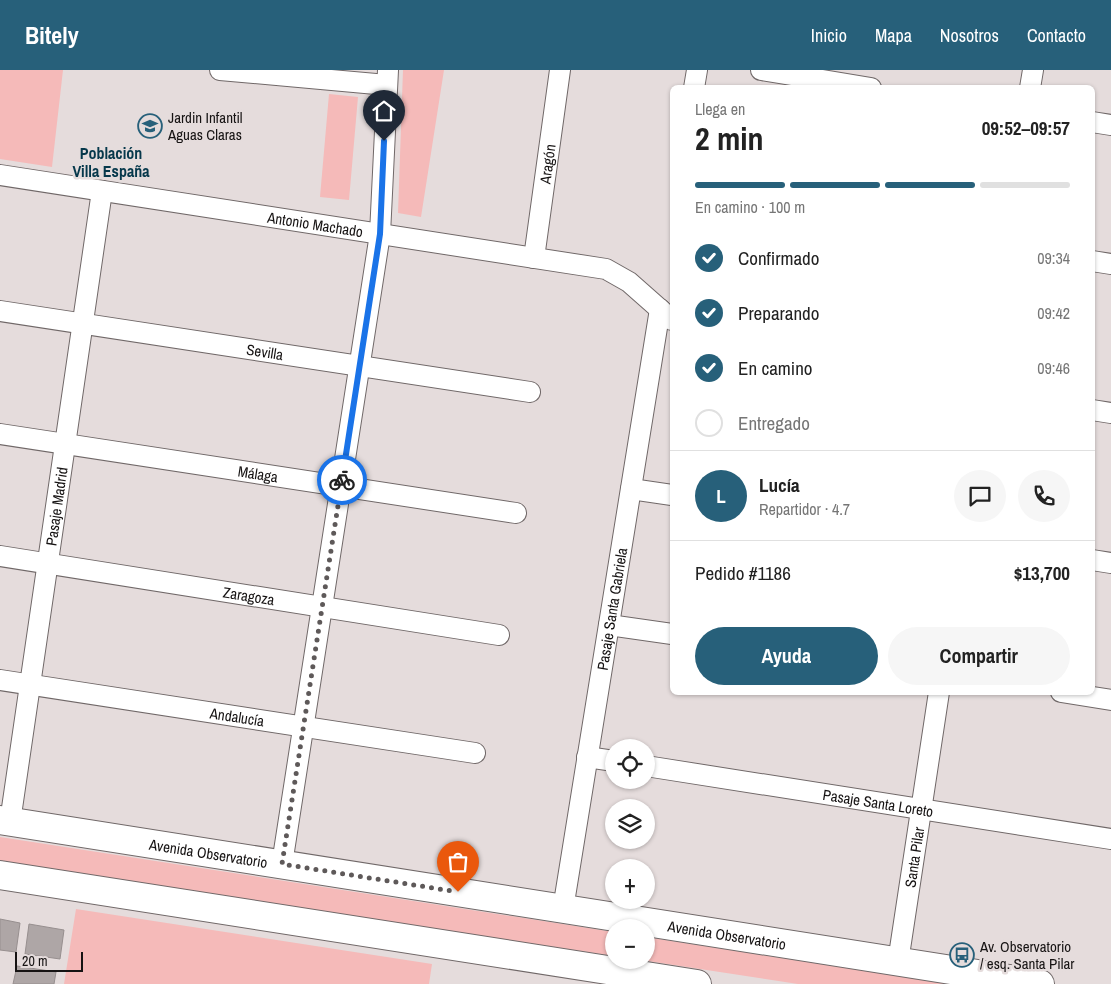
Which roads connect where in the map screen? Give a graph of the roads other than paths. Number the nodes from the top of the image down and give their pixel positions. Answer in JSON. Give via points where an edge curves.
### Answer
{"nodes":[{"id":1,"x":220,"y":70,"type":"edge"},
{"id":2,"x":560,"y":70,"type":"edge"},
{"id":3,"x":697,"y":70,"type":"edge"},
{"id":4,"x":761,"y":70,"type":"edge"},
{"id":5,"x":1033,"y":70,"type":"edge"},
{"id":6,"x":387,"y":78,"type":"edge"},
{"id":7,"x":694,"y":85,"type":"edge"},
{"id":8,"x":853,"y":85,"type":"edge"},
{"id":9,"x":1030,"y":85,"type":"edge"},
{"id":10,"x":1095,"y":122,"type":"edge"},
{"id":11,"x":1111,"y":125,"type":"edge"},
{"id":12,"x":0,"y":175,"type":"edge"},
{"id":13,"x":102,"y":191,"type":"junction"},
{"id":14,"x":380,"y":234,"type":"junction"},
{"id":15,"x":534,"y":258,"type":"junction"},
{"id":16,"x":1095,"y":262,"type":"edge"},
{"id":17,"x":1111,"y":264,"type":"edge"},
{"id":18,"x":0,"y":310,"type":"edge"},
{"id":19,"x":666,"y":315,"type":"edge"},
{"id":20,"x":83,"y":323,"type":"junction"},
{"id":21,"x":360,"y":366,"type":"junction"},
{"id":22,"x":530,"y":392,"type":"dead end"},
{"id":23,"x":1095,"y":410,"type":"edge"},
{"id":24,"x":1111,"y":413,"type":"edge"},
{"id":25,"x":0,"y":434,"type":"edge"},
{"id":26,"x":65,"y":444,"type":"junction"},
{"id":27,"x":341,"y":486,"type":"junction"},
{"id":28,"x":631,"y":489,"type":"junction"},
{"id":29,"x":670,"y":495,"type":"edge"},
{"id":30,"x":516,"y":513,"type":"dead end"},
{"id":31,"x":0,"y":556,"type":"edge"},
{"id":32,"x":1095,"y":560,"type":"edge"},
{"id":33,"x":1111,"y":563,"type":"edge"},
{"id":34,"x":48,"y":564,"type":"junction"},
{"id":35,"x":322,"y":607,"type":"junction"},
{"id":36,"x":609,"y":625,"type":"junction"},
{"id":37,"x":670,"y":634,"type":"edge"},
{"id":38,"x":499,"y":635,"type":"dead end"},
{"id":39,"x":0,"y":680,"type":"edge"},
{"id":40,"x":30,"y":685,"type":"junction"},
{"id":41,"x":939,"y":695,"type":"edge"},
{"id":42,"x":1080,"y":695,"type":"edge"},
{"id":43,"x":1111,"y":700,"type":"edge"},
{"id":44,"x":303,"y":726,"type":"junction"},
{"id":45,"x":475,"y":753,"type":"dead end"},
{"id":46,"x":588,"y":757,"type":"junction"},
{"id":47,"x":605,"y":760,"type":"edge"},
{"id":48,"x":655,"y":767,"type":"edge"},
{"id":49,"x":921,"y":809,"type":"junction"},
{"id":50,"x":5,"y":821,"type":"edge"},
{"id":51,"x":1111,"y":839,"type":"edge"},
{"id":52,"x":282,"y":864,"type":"junction"},
{"id":53,"x":0,"y":875,"type":"edge"},
{"id":54,"x":563,"y":909,"type":"junction"},
{"id":55,"x":898,"y":962,"type":"junction"},
{"id":56,"x":697,"y":984,"type":"edge"},
{"id":57,"x":1040,"y":984,"type":"edge"}],
"edges":[{"from":1,"to":6,"type":"street"},
{"from":2,"to":15,"type":"street","name":"Aragón"},
{"from":3,"to":7,"type":"street"},
{"from":4,"to":8,"type":"street"},
{"from":5,"to":9,"type":"street"},
{"from":6,"to":14,"type":"street"},
{"from":10,"to":11,"type":"street"},
{"from":12,"to":13,"type":"street","name":"Antonio Machado"},
{"from":13,"to":14,"type":"street","name":"Antonio Machado"},
{"from":13,"to":20,"type":"street","name":"Pasaje Madrid"},
{"from":14,"to":15,"type":"street","name":"Antonio Machado"},
{"from":14,"to":21,"type":"street"},
{"from":15,"to":19,"type":"street","name":"Antonio Machado","via":[[615,273]]},
{"from":16,"to":17,"type":"street"},
{"from":18,"to":20,"type":"street","name":"Sevilla"},
{"from":19,"to":28,"type":"street","name":"Pasaje Santa Gabriela"},
{"from":20,"to":21,"type":"street","name":"Sevilla"},
{"from":20,"to":26,"type":"street","name":"Pasaje Madrid"},
{"from":21,"to":22,"type":"street","name":"Sevilla"},
{"from":21,"to":27,"type":"street"},
{"from":23,"to":24,"type":"street"},
{"from":25,"to":26,"type":"street","name":"Málaga"},
{"from":26,"to":27,"type":"street","name":"Málaga"},
{"from":26,"to":34,"type":"street","name":"Pasaje Madrid"},
{"from":27,"to":30,"type":"street","name":"Málaga"},
{"from":27,"to":35,"type":"street"},
{"from":28,"to":29,"type":"street"},
{"from":28,"to":36,"type":"street","name":"Pasaje Santa Gabriela"},
{"from":31,"to":34,"type":"street","name":"Zaragoza"},
{"from":32,"to":33,"type":"street"},
{"from":34,"to":35,"type":"street","name":"Zaragoza"},
{"from":34,"to":40,"type":"street","name":"Pasaje Madrid"},
{"from":35,"to":38,"type":"street","name":"Zaragoza"},
{"from":35,"to":44,"type":"street"},
{"from":36,"to":37,"type":"street"},
{"from":36,"to":46,"type":"street","name":"Pasaje Santa Gabriela"},
{"from":39,"to":40,"type":"street","name":"Andalucía"},
{"from":40,"to":44,"type":"street","name":"Andalucía"},
{"from":40,"to":50,"type":"street","name":"Pasaje Madrid"},
{"from":41,"to":49,"type":"street","name":"Santa Pilar"},
{"from":42,"to":43,"type":"street"},
{"from":44,"to":45,"type":"street","name":"Andalucía"},
{"from":44,"to":52,"type":"street"},
{"from":46,"to":47,"type":"street"},
{"from":46,"to":54,"type":"street","name":"Pasaje Santa Gabriela"},
{"from":48,"to":49,"type":"street","name":"Pasaje Santa Loreto"},
{"from":49,"to":51,"type":"street","name":"Pasaje Santa Loreto"},
{"from":49,"to":55,"type":"street","name":"Santa Pilar"},
{"from":50,"to":52,"type":"main road","name":"Avenida Observatorio"},
{"from":52,"to":54,"type":"main road","name":"Avenida Observatorio"},
{"from":53,"to":56,"type":"main road"},
{"from":54,"to":55,"type":"main road","name":"Avenida Observatorio"},
{"from":55,"to":57,"type":"main road","name":"Avenida Observatorio"}]}
